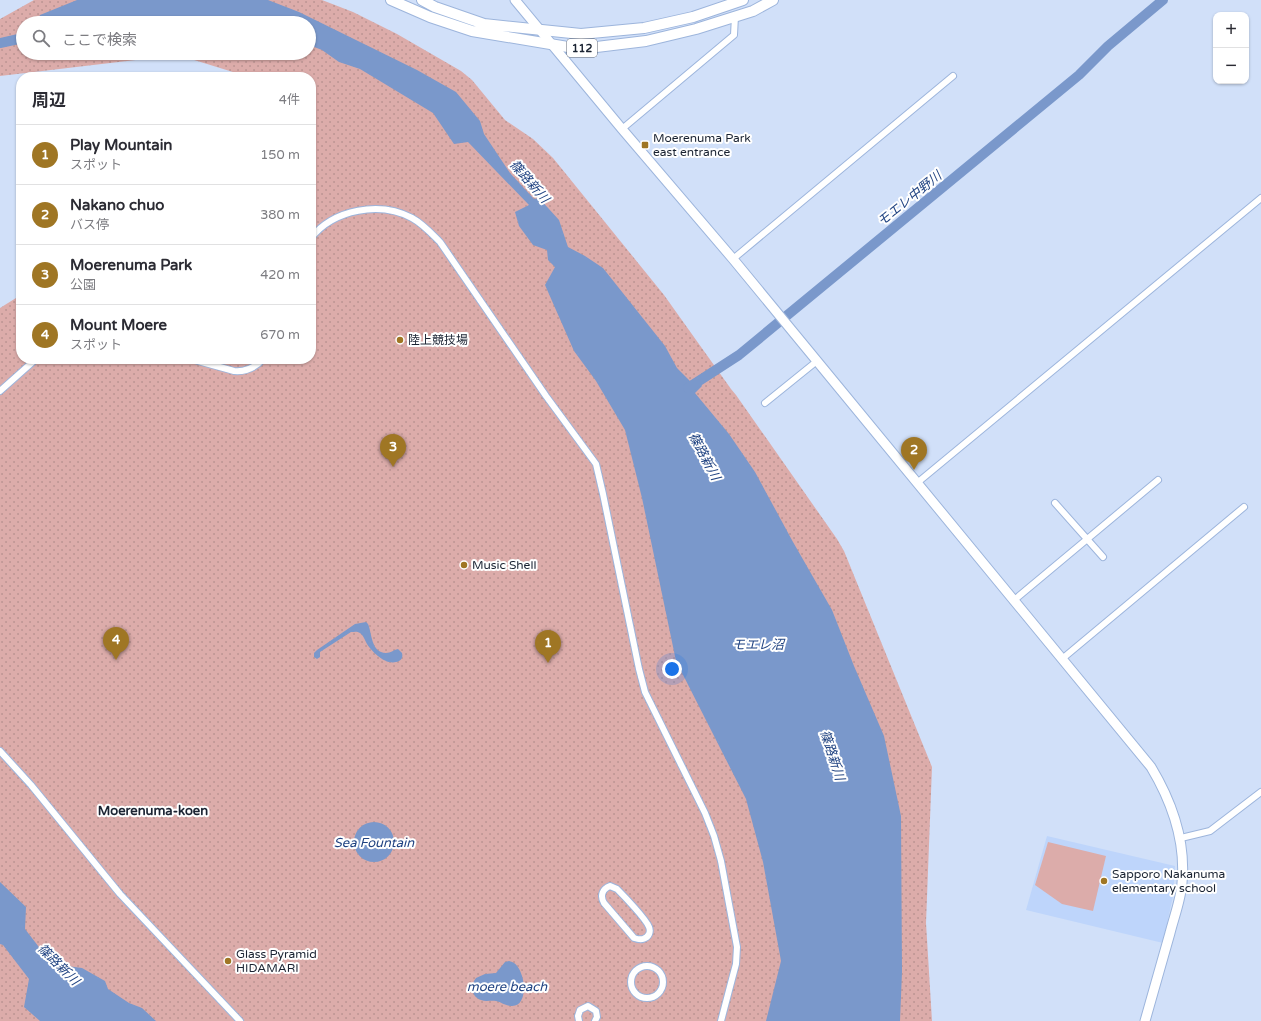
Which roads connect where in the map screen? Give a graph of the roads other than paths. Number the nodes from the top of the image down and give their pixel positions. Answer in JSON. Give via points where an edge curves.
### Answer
{"nodes":[{"id":1,"x":391,"y":0,"type":"edge"},
{"id":2,"x":422,"y":0,"type":"edge"},
{"id":3,"x":515,"y":0,"type":"edge"},
{"id":4,"x":743,"y":0,"type":"edge"},
{"id":5,"x":773,"y":0,"type":"edge"},
{"id":6,"x":735,"y":16,"type":"junction"},
{"id":7,"x":539,"y":29,"type":"junction"},
{"id":8,"x":551,"y":44,"type":"junction"},
{"id":9,"x":952,"y":76,"type":"dead end"},
{"id":10,"x":622,"y":129,"type":"junction"},
{"id":11,"x":1261,"y":198,"type":"edge"},
{"id":12,"x":316,"y":232,"type":"edge"},
{"id":13,"x":733,"y":259,"type":"junction"},
{"id":14,"x":817,"y":361,"type":"junction"},
{"id":15,"x":30,"y":364,"type":"edge"},
{"id":16,"x":209,"y":364,"type":"edge"},
{"id":17,"x":257,"y":364,"type":"edge"},
{"id":18,"x":0,"y":391,"type":"edge"},
{"id":19,"x":765,"y":403,"type":"dead end"},
{"id":20,"x":1158,"y":480,"type":"dead end"},
{"id":21,"x":916,"y":483,"type":"junction"},
{"id":22,"x":1055,"y":503,"type":"dead end"},
{"id":23,"x":1244,"y":507,"type":"dead end"},
{"id":24,"x":1087,"y":539,"type":"junction"},
{"id":25,"x":1103,"y":557,"type":"dead end"},
{"id":26,"x":1014,"y":600,"type":"junction"},
{"id":27,"x":1062,"y":659,"type":"junction"},
{"id":28,"x":0,"y":751,"type":"edge"},
{"id":29,"x":1261,"y":792,"type":"edge"},
{"id":30,"x":1181,"y":838,"type":"junction"},
{"id":31,"x":604,"y":903,"type":"joint"},
{"id":32,"x":634,"y":992,"type":"joint"},
{"id":33,"x":240,"y":1021,"type":"edge"},
{"id":34,"x":579,"y":1021,"type":"edge"},
{"id":35,"x":595,"y":1021,"type":"edge"},
{"id":36,"x":720,"y":1021,"type":"edge"},
{"id":37,"x":1145,"y":1021,"type":"edge"}],
"edges":[{"from":1,"to":8,"type":"main road","number":"112","via":[[472,32]]},
{"from":2,"to":7,"type":"main road","number":"112","via":[[484,24]]},
{"from":3,"to":7,"type":"street"},
{"from":4,"to":7,"type":"main road","number":"112","via":[[693,17],[644,28],[581,34]]},
{"from":5,"to":6,"type":"main road","number":"112","via":[[753,11]]},
{"from":6,"to":8,"type":"main road","number":"112","via":[[696,29],[646,40],[580,49]]},
{"from":6,"to":10,"type":"street","via":[[734,34]]},
{"from":7,"to":8,"type":"street"},
{"from":8,"to":10,"type":"street"},
{"from":9,"to":13,"type":"street"},
{"from":10,"to":13,"type":"street"},
{"from":11,"to":21,"type":"street"},
{"from":12,"to":36,"type":"street","via":[[337,217],[368,209],[397,212],[424,226],[440,242],[596,464],[645,692],[705,814],[721,861],[737,947],[736,964]]},
{"from":13,"to":14,"type":"street"},
{"from":14,"to":19,"type":"street"},
{"from":14,"to":21,"type":"street"},
{"from":15,"to":18,"type":"street"},
{"from":16,"to":17,"type":"street","via":[[240,372]]},
{"from":20,"to":24,"type":"street"},
{"from":21,"to":26,"type":"street"},
{"from":22,"to":24,"type":"street"},
{"from":23,"to":27,"type":"street"},
{"from":24,"to":25,"type":"street"},
{"from":24,"to":26,"type":"street"},
{"from":26,"to":27,"type":"street"},
{"from":27,"to":30,"type":"street","via":[[1151,767],[1166,793]]},
{"from":28,"to":33,"type":"street","via":[[120,894]]},
{"from":29,"to":30,"type":"street","via":[[1210,831]]},
{"from":30,"to":37,"type":"street","via":[[1182,883],[1178,904]]},
{"from":31,"to":31,"type":"street","via":[[634,938],[641,940],[648,936],[650,932],[647,924],[617,888],[610,886],[604,890]]},
{"from":32,"to":32,"type":"street","via":[[645,998],[657,995],[663,983],[659,971],[644,966],[634,972],[631,980]]},
{"from":34,"to":35,"type":"street","via":[[580,1010],[588,1006],[596,1011]]}]}
